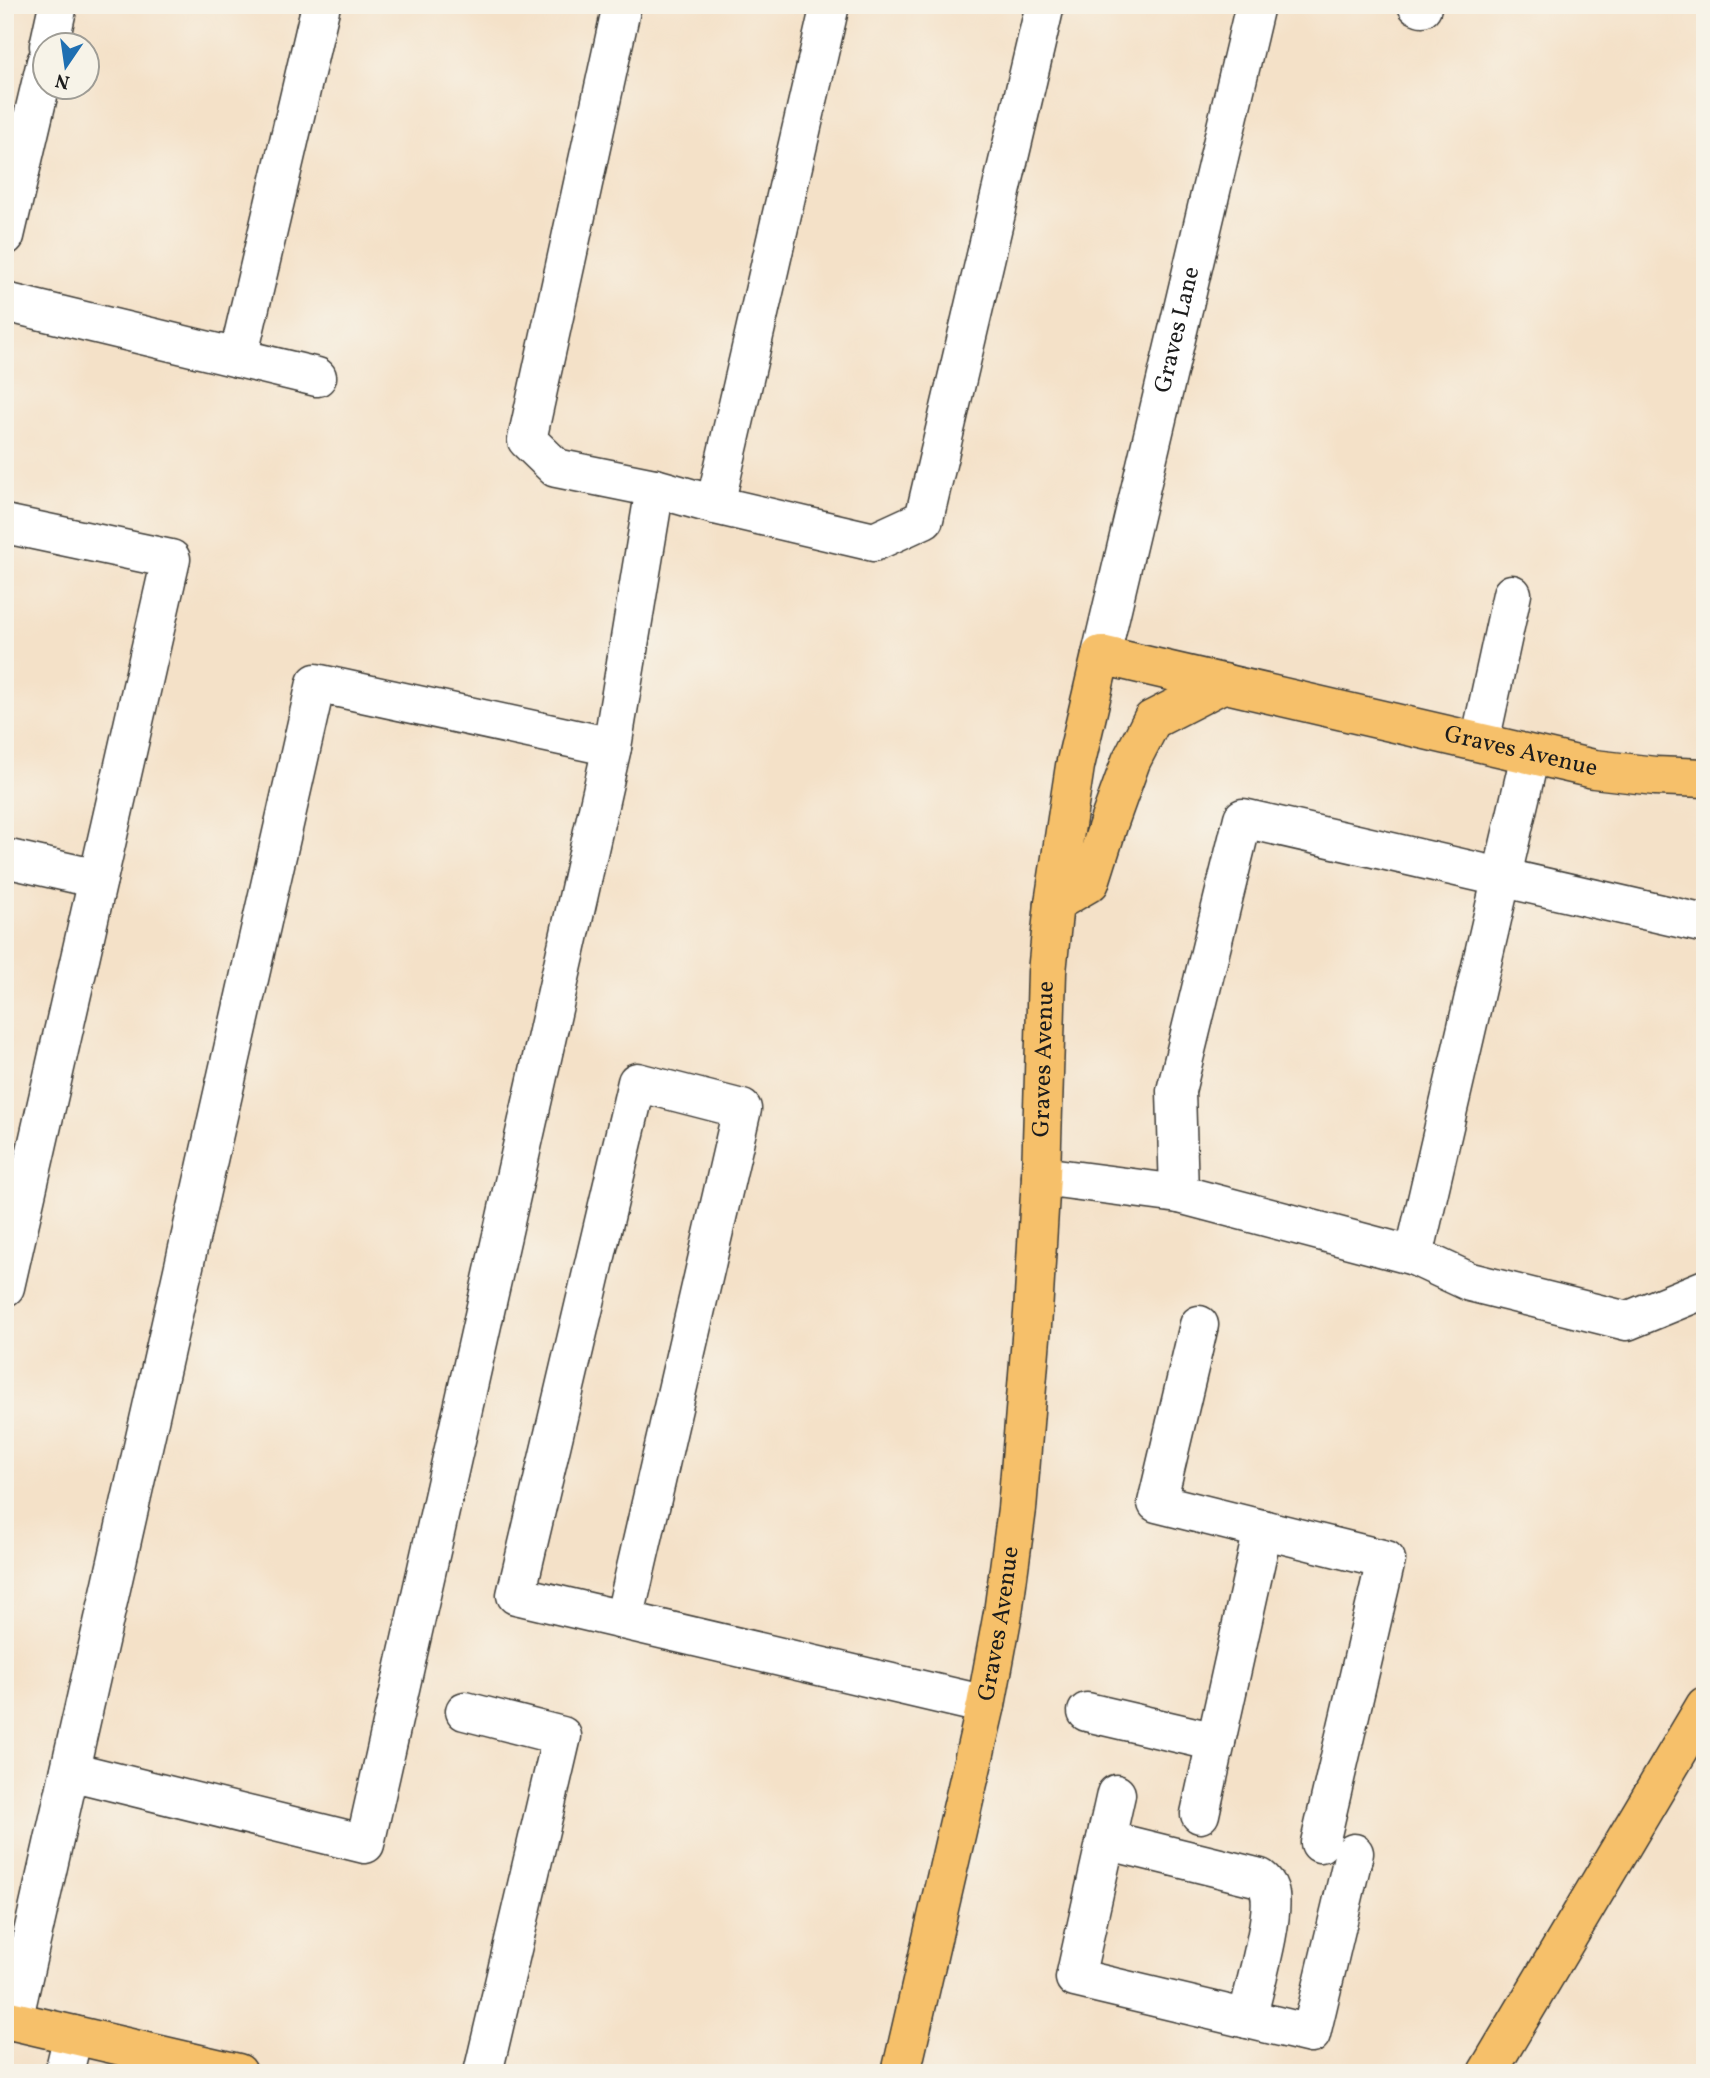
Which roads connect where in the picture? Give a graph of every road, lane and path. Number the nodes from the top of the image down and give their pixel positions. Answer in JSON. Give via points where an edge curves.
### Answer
{"nodes":[{"id":1,"x":58,"y":5,"type":"edge"},
{"id":2,"x":321,"y":5,"type":"edge"},
{"id":3,"x":622,"y":5,"type":"edge"},
{"id":4,"x":830,"y":5,"type":"edge"},
{"id":5,"x":1045,"y":5,"type":"edge"},
{"id":6,"x":1255,"y":5,"type":"edge"},
{"id":7,"x":52,"y":32,"type":"edge"},
{"id":8,"x":36,"y":102,"type":"edge"},
{"id":9,"x":5,"y":236,"type":"edge"},
{"id":10,"x":5,"y":302,"type":"edge"},
{"id":11,"x":238,"y":358,"type":"junction"},
{"id":12,"x":317,"y":377,"type":"dead end"},
{"id":13,"x":655,"y":488,"type":"junction"},
{"id":14,"x":715,"y":505,"type":"junction"},
{"id":15,"x":5,"y":524,"type":"edge"},
{"id":16,"x":1512,"y":594,"type":"dead end"},
{"id":17,"x":1101,"y":655,"type":"junction"},
{"id":18,"x":1224,"y":683,"type":"junction"},
{"id":19,"x":1480,"y":742,"type":"junction"},
{"id":20,"x":612,"y":747,"type":"junction"},
{"id":21,"x":1530,"y":755,"type":"junction"},
{"id":22,"x":1705,"y":778,"type":"edge"},
{"id":23,"x":5,"y":858,"type":"edge"},
{"id":24,"x":1501,"y":876,"type":"junction"},
{"id":25,"x":98,"y":879,"type":"junction"},
{"id":26,"x":1054,"y":903,"type":"junction"},
{"id":27,"x":1705,"y":924,"type":"edge"},
{"id":28,"x":1041,"y":1176,"type":"junction"},
{"id":29,"x":1179,"y":1195,"type":"junction"},
{"id":30,"x":1414,"y":1256,"type":"junction"},
{"id":31,"x":5,"y":1287,"type":"edge"},
{"id":32,"x":1705,"y":1289,"type":"edge"},
{"id":33,"x":1199,"y":1325,"type":"dead end"},
{"id":34,"x":1263,"y":1529,"type":"junction"},
{"id":35,"x":624,"y":1620,"type":"junction"},
{"id":36,"x":986,"y":1704,"type":"junction"},
{"id":37,"x":1705,"y":1706,"type":"edge"},
{"id":38,"x":465,"y":1711,"type":"dead end"},
{"id":39,"x":1087,"y":1712,"type":"dead end"},
{"id":40,"x":1216,"y":1742,"type":"junction"},
{"id":41,"x":70,"y":1771,"type":"junction"},
{"id":42,"x":1116,"y":1794,"type":"dead end"},
{"id":43,"x":1200,"y":1814,"type":"dead end"},
{"id":44,"x":1106,"y":1840,"type":"junction"},
{"id":45,"x":1247,"y":2019,"type":"junction"},
{"id":46,"x":9,"y":2020,"type":"edge"},
{"id":47,"x":73,"y":2035,"type":"junction"},
{"id":48,"x":64,"y":2073,"type":"edge"},
{"id":49,"x":238,"y":2073,"type":"edge"},
{"id":50,"x":484,"y":2073,"type":"edge"},
{"id":51,"x":901,"y":2073,"type":"edge"},
{"id":52,"x":1487,"y":2073,"type":"edge"}],
"edges":[{"from":1,"to":7,"type":"street"},
{"from":2,"to":11,"type":"street"},
{"from":3,"to":13,"type":"street","via":[[527,440],[556,468]]},
{"from":4,"to":14,"type":"street"},
{"from":5,"to":14,"type":"street","via":[[924,519],[874,542]]},
{"from":6,"to":17,"type":"street","name":"Graves Lane"},
{"from":8,"to":9,"type":"street"},
{"from":10,"to":11,"type":"street"},
{"from":11,"to":12,"type":"street"},
{"from":13,"to":14,"type":"street"},
{"from":13,"to":20,"type":"street"},
{"from":15,"to":25,"type":"street","via":[[171,559]]},
{"from":16,"to":19,"type":"street"},
{"from":17,"to":18,"type":"main road","name":"Graves Avenue"},
{"from":17,"to":26,"type":"main road","name":"Graves Avenue","via":[[1075,766]]},
{"from":18,"to":19,"type":"main road","name":"Graves Avenue"},
{"from":18,"to":26,"type":"main road","via":[[1152,720],[1131,761],[1090,882]]},
{"from":19,"to":21,"type":"main road","name":"Graves Avenue"},
{"from":20,"to":41,"type":"street","via":[[316,683]]},
{"from":20,"to":41,"type":"street","via":[[365,1844]]},
{"from":21,"to":22,"type":"main road","name":"Graves Avenue","via":[[1594,769]]},
{"from":21,"to":24,"type":"street"},
{"from":23,"to":25,"type":"street"},
{"from":24,"to":27,"type":"street"},
{"from":24,"to":29,"type":"street","via":[[1243,818],[1176,1091]]},
{"from":24,"to":30,"type":"street"},
{"from":25,"to":31,"type":"street"},
{"from":26,"to":28,"type":"main road","name":"Graves Avenue","via":[[1047,972]]},
{"from":28,"to":29,"type":"street"},
{"from":28,"to":36,"type":"main road","name":"Graves Avenue","via":[[1017,1509]]},
{"from":29,"to":30,"type":"street"},
{"from":30,"to":32,"type":"street","via":[[1470,1282],[1627,1321]]},
{"from":33,"to":34,"type":"street","via":[[1157,1503]]},
{"from":34,"to":40,"type":"street"},
{"from":34,"to":45,"type":"street","via":[[1386,1560],[1311,2034]]},
{"from":35,"to":35,"type":"street","via":[[516,1595],[637,1082],[742,1109]]},
{"from":35,"to":36,"type":"street"},
{"from":36,"to":51,"type":"main road","name":"Graves Avenue"},
{"from":37,"to":52,"type":"main road"},
{"from":38,"to":50,"type":"street","via":[[562,1736]]},
{"from":39,"to":40,"type":"street"},
{"from":40,"to":43,"type":"street"},
{"from":41,"to":46,"type":"street"},
{"from":42,"to":44,"type":"street"},
{"from":44,"to":45,"type":"street","via":[[1266,1883],[1271,1915]]},
{"from":44,"to":45,"type":"street","via":[[1074,1978]]},
{"from":46,"to":47,"type":"main road"},
{"from":47,"to":48,"type":"street"},
{"from":47,"to":49,"type":"main road"}]}
